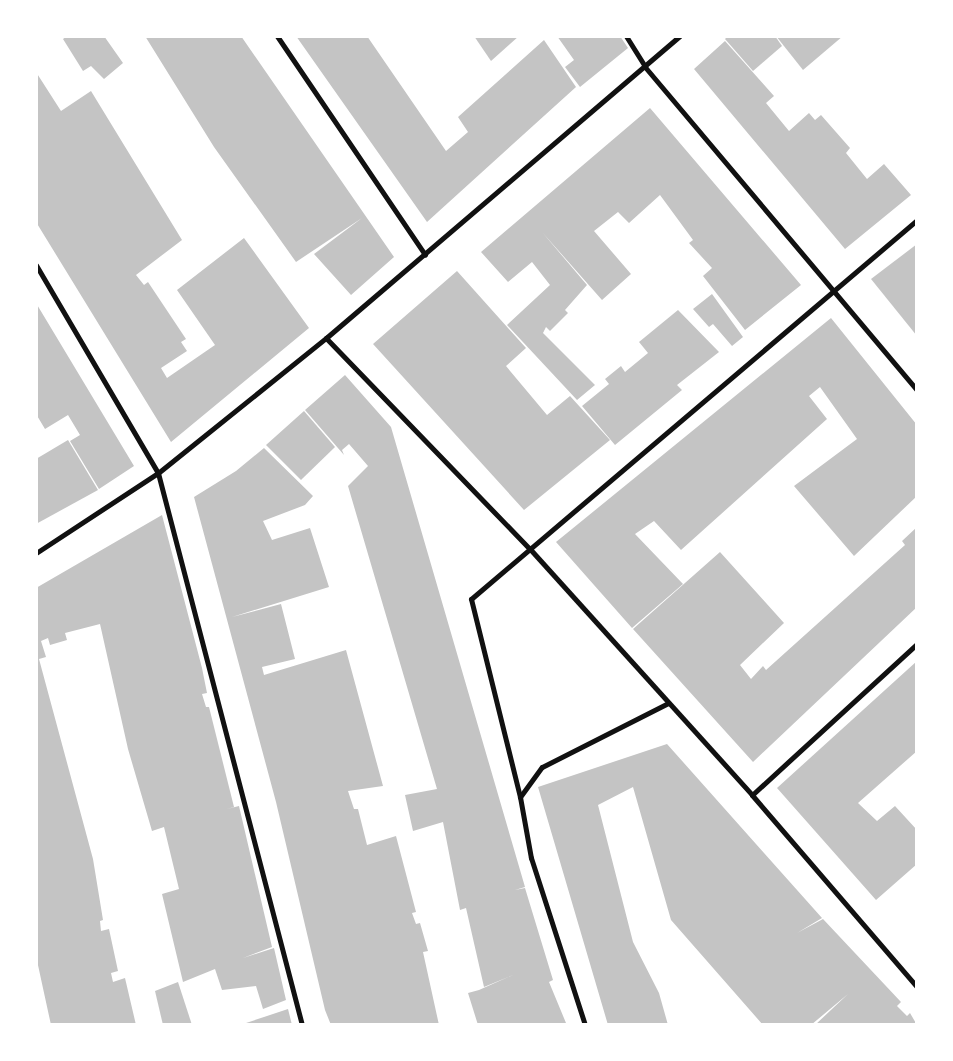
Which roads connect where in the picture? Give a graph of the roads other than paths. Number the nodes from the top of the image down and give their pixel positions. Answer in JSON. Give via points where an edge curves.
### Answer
{"nodes":[{"id":1,"x":277,"y":36,"type":"edge"},
{"id":2,"x":626,"y":36,"type":"edge"},
{"id":3,"x":680,"y":36,"type":"edge"},
{"id":4,"x":645,"y":67,"type":"junction"},
{"id":5,"x":917,"y":220,"type":"edge"},
{"id":6,"x":424,"y":255,"type":"junction"},
{"id":7,"x":36,"y":265,"type":"edge"},
{"id":8,"x":833,"y":290,"type":"junction"},
{"id":9,"x":326,"y":338,"type":"junction"},
{"id":10,"x":917,"y":390,"type":"edge"},
{"id":11,"x":158,"y":473,"type":"junction"},
{"id":12,"x":530,"y":549,"type":"junction"},
{"id":13,"x":36,"y":553,"type":"edge"},
{"id":14,"x":917,"y":644,"type":"edge"},
{"id":15,"x":668,"y":704,"type":"junction"},
{"id":16,"x":752,"y":795,"type":"junction"},
{"id":17,"x":520,"y":797,"type":"junction"},
{"id":18,"x":917,"y":987,"type":"edge"},
{"id":19,"x":302,"y":1025,"type":"edge"},
{"id":20,"x":585,"y":1025,"type":"edge"}],
"edges":[{"from":1,"to":6,"type":"street"},
{"from":2,"to":4,"type":"street"},
{"from":3,"to":4,"type":"street"},
{"from":4,"to":6,"type":"street"},
{"from":4,"to":8,"type":"street"},
{"from":5,"to":8,"type":"street"},
{"from":6,"to":9,"type":"street"},
{"from":7,"to":11,"type":"street"},
{"from":8,"to":10,"type":"street"},
{"from":8,"to":12,"type":"street"},
{"from":9,"to":11,"type":"street"},
{"from":9,"to":12,"type":"street"},
{"from":11,"to":13,"type":"street"},
{"from":11,"to":19,"type":"street"},
{"from":12,"to":15,"type":"street"},
{"from":12,"to":17,"type":"street","via":[[471,599]]},
{"from":14,"to":16,"type":"street"},
{"from":15,"to":16,"type":"street"},
{"from":15,"to":17,"type":"street","via":[[542,767]]},
{"from":16,"to":18,"type":"street"},
{"from":17,"to":20,"type":"street","via":[[531,858]]}]}
